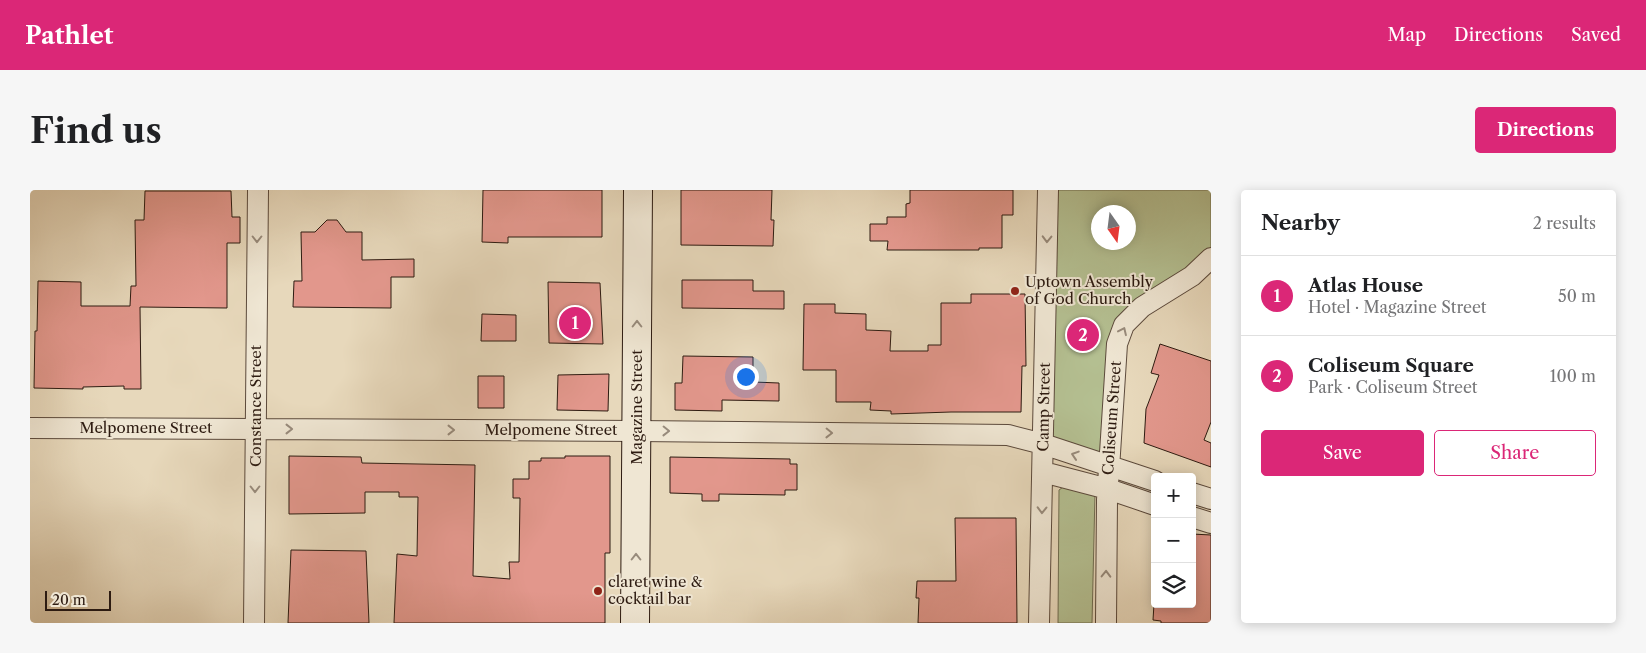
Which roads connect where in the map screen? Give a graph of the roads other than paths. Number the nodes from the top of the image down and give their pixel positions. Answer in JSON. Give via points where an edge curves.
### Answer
{"nodes":[{"id":1,"x":258,"y":190,"type":"edge"},
{"id":2,"x":638,"y":190,"type":"edge"},
{"id":3,"x":1048,"y":190,"type":"edge"},
{"id":4,"x":1211,"y":258,"type":"edge"},
{"id":5,"x":30,"y":428,"type":"edge"},
{"id":6,"x":256,"y":429,"type":"junction"},
{"id":7,"x":637,"y":431,"type":"junction"},
{"id":8,"x":1043,"y":444,"type":"junction"},
{"id":9,"x":1110,"y":466,"type":"junction"},
{"id":10,"x":1043,"y":472,"type":"junction"},
{"id":11,"x":1151,"y":480,"type":"edge"},
{"id":12,"x":1108,"y":489,"type":"junction"},
{"id":13,"x":1196,"y":494,"type":"edge"},
{"id":14,"x":1211,"y":499,"type":"edge"},
{"id":15,"x":1151,"y":504,"type":"edge"},
{"id":16,"x":1195,"y":518,"type":"edge"},
{"id":17,"x":1211,"y":523,"type":"edge"},
{"id":18,"x":254,"y":623,"type":"edge"},
{"id":19,"x":635,"y":623,"type":"edge"},
{"id":20,"x":1039,"y":623,"type":"edge"},
{"id":21,"x":1106,"y":623,"type":"edge"}],
"edges":[{"from":1,"to":6,"type":"street","name":"Constance Street","one_way":true},
{"from":7,"to":2,"type":"street","name":"Magazine Street","one_way":true},
{"from":3,"to":8,"type":"street","name":"Camp Street","one_way":true},
{"from":9,"to":4,"type":"street","name":"Coliseum Street","one_way":true,"via":[[1117,344],[1124,325],[1142,307],[1192,276]]},
{"from":5,"to":6,"type":"street","name":"Melpomene Street"},
{"from":6,"to":7,"type":"street","name":"Melpomene Street","one_way":true},
{"from":6,"to":18,"type":"street","name":"Constance Street","one_way":true},
{"from":7,"to":8,"type":"street","name":"Melpomene Street","one_way":true,"via":[[1008,436]]},
{"from":19,"to":7,"type":"street","name":"Magazine Street","one_way":true},
{"from":9,"to":8,"type":"street","name":"Melpomene Street","one_way":true},
{"from":8,"to":10,"type":"street","name":"Camp Street"},
{"from":9,"to":11,"type":"street","name":"Melpomene Street"},
{"from":9,"to":12,"type":"street","name":"Coliseum Street"},
{"from":10,"to":12,"type":"street"},
{"from":10,"to":20,"type":"street","name":"Camp Street","one_way":true},
{"from":12,"to":15,"type":"street"},
{"from":21,"to":12,"type":"street","name":"Coliseum Street","one_way":true},
{"from":13,"to":14,"type":"street"},
{"from":16,"to":17,"type":"street"}]}
